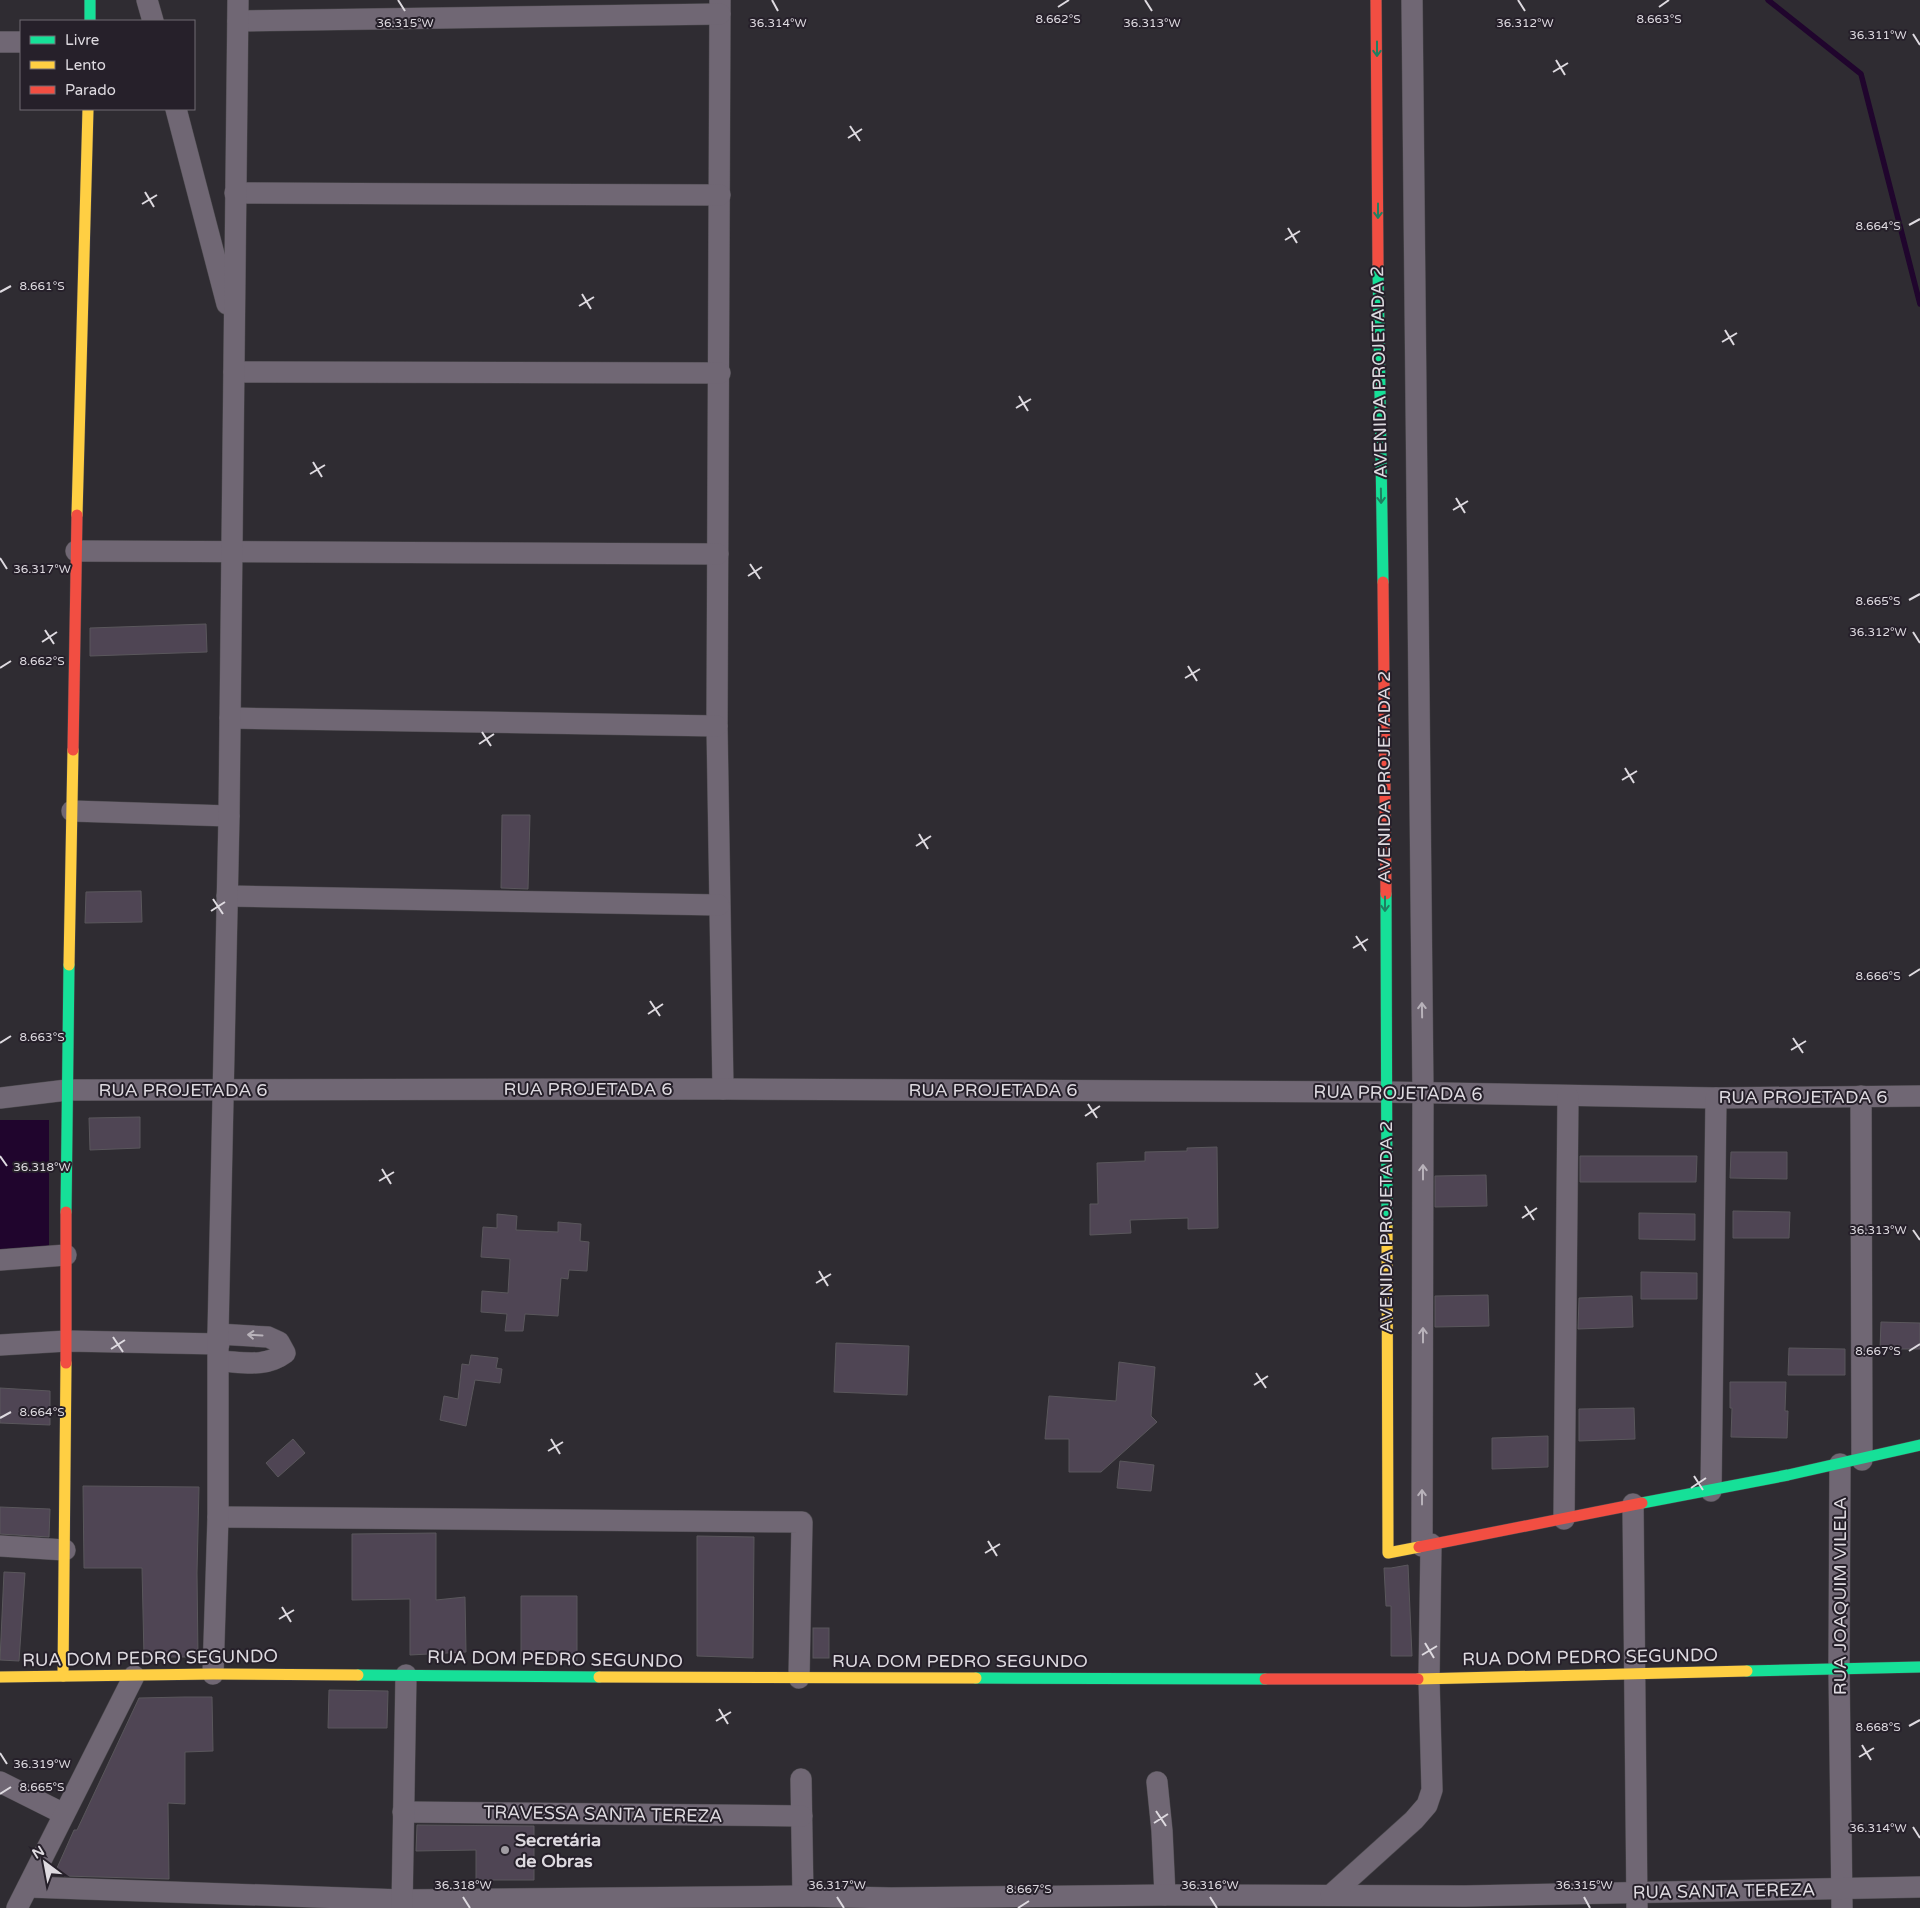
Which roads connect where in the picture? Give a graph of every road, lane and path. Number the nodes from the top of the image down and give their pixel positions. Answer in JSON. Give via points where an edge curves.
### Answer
{"nodes":[{"id":1,"x":90,"y":0,"type":"edge"},
{"id":2,"x":147,"y":0,"type":"edge"},
{"id":3,"x":1376,"y":0,"type":"edge"},
{"id":4,"x":1412,"y":0,"type":"edge"},
{"id":5,"x":720,"y":7,"type":"edge"},
{"id":6,"x":238,"y":10,"type":"edge"},
{"id":7,"x":90,"y":20,"type":"edge"},
{"id":8,"x":153,"y":20,"type":"edge"},
{"id":9,"x":0,"y":42,"type":"edge"},
{"id":10,"x":20,"y":42,"type":"edge"},
{"id":11,"x":88,"y":110,"type":"edge"},
{"id":12,"x":176,"y":110,"type":"edge"},
{"id":13,"x":235,"y":193,"type":"junction"},
{"id":14,"x":720,"y":195,"type":"junction"},
{"id":15,"x":234,"y":334,"type":"junction"},
{"id":16,"x":234,"y":372,"type":"junction"},
{"id":17,"x":720,"y":373,"type":"junction"},
{"id":18,"x":76,"y":552,"type":"junction"},
{"id":19,"x":232,"y":553,"type":"junction"},
{"id":20,"x":718,"y":554,"type":"junction"},
{"id":21,"x":230,"y":718,"type":"junction"},
{"id":22,"x":717,"y":726,"type":"junction"},
{"id":23,"x":72,"y":811,"type":"junction"},
{"id":24,"x":229,"y":816,"type":"junction"},
{"id":25,"x":227,"y":896,"type":"junction"},
{"id":26,"x":720,"y":904,"type":"junction"},
{"id":27,"x":723,"y":1089,"type":"junction"},
{"id":28,"x":67,"y":1090,"type":"junction"},
{"id":29,"x":223,"y":1091,"type":"junction"},
{"id":30,"x":1386,"y":1092,"type":"junction"},
{"id":31,"x":1423,"y":1093,"type":"junction"},
{"id":32,"x":1568,"y":1096,"type":"junction"},
{"id":33,"x":1862,"y":1096,"type":"junction"},
{"id":34,"x":1920,"y":1096,"type":"edge"},
{"id":35,"x":0,"y":1098,"type":"edge"},
{"id":36,"x":1716,"y":1098,"type":"junction"},
{"id":37,"x":66,"y":1254,"type":"junction"},
{"id":38,"x":0,"y":1260,"type":"edge"},
{"id":39,"x":67,"y":1341,"type":"junction"},
{"id":40,"x":0,"y":1345,"type":"edge"},
{"id":41,"x":219,"y":1346,"type":"junction"},
{"id":42,"x":1920,"y":1445,"type":"edge"},
{"id":43,"x":1862,"y":1460,"type":"junction"},
{"id":44,"x":1840,"y":1464,"type":"junction"},
{"id":45,"x":1711,"y":1491,"type":"junction"},
{"id":46,"x":1634,"y":1504,"type":"junction"},
{"id":47,"x":218,"y":1517,"type":"junction"},
{"id":48,"x":1564,"y":1519,"type":"junction"},
{"id":49,"x":1427,"y":1545,"type":"junction"},
{"id":50,"x":0,"y":1546,"type":"edge"},
{"id":51,"x":65,"y":1550,"type":"junction"},
{"id":52,"x":1920,"y":1667,"type":"edge"},
{"id":53,"x":1839,"y":1668,"type":"junction"},
{"id":54,"x":213,"y":1674,"type":"junction"},
{"id":55,"x":1634,"y":1674,"type":"junction"},
{"id":56,"x":406,"y":1675,"type":"junction"},
{"id":57,"x":62,"y":1676,"type":"junction"},
{"id":58,"x":134,"y":1676,"type":"junction"},
{"id":59,"x":0,"y":1677,"type":"edge"},
{"id":60,"x":799,"y":1678,"type":"junction"},
{"id":61,"x":1430,"y":1679,"type":"junction"},
{"id":62,"x":801,"y":1779,"type":"dead end"},
{"id":63,"x":0,"y":1782,"type":"edge"},
{"id":64,"x":1157,"y":1782,"type":"dead end"},
{"id":65,"x":403,"y":1812,"type":"junction"},
{"id":66,"x":64,"y":1814,"type":"junction"},
{"id":67,"x":802,"y":1816,"type":"junction"},
{"id":68,"x":28,"y":1887,"type":"junction"},
{"id":69,"x":1920,"y":1887,"type":"edge"},
{"id":70,"x":1165,"y":1895,"type":"junction"},
{"id":71,"x":1331,"y":1895,"type":"junction"},
{"id":72,"x":803,"y":1896,"type":"junction"},
{"id":73,"x":1842,"y":1898,"type":"edge"},
{"id":74,"x":1637,"y":1900,"type":"edge"},
{"id":75,"x":1458,"y":1902,"type":"edge"},
{"id":76,"x":896,"y":1903,"type":"edge"},
{"id":77,"x":402,"y":1904,"type":"edge"},
{"id":78,"x":17,"y":1908,"type":"edge"}],
"edges":[{"from":1,"to":7,"type":"street"},
{"from":2,"to":8,"type":"street"},
{"from":3,"to":30,"type":"street","name":"AVENIDA PROJETADA 2","one_way":true},
{"from":31,"to":4,"type":"street","name":"AVENIDA PROJETADA 2","one_way":true},
{"from":5,"to":6,"type":"street"},
{"from":5,"to":14,"type":"street"},
{"from":6,"to":13,"type":"street"},
{"from":9,"to":10,"type":"street"},
{"from":11,"to":18,"type":"street"},
{"from":12,"to":15,"type":"street"},
{"from":13,"to":14,"type":"street"},
{"from":13,"to":15,"type":"street"},
{"from":14,"to":17,"type":"street"},
{"from":15,"to":16,"type":"street"},
{"from":16,"to":17,"type":"street"},
{"from":16,"to":19,"type":"street"},
{"from":17,"to":20,"type":"street"},
{"from":18,"to":19,"type":"street"},
{"from":18,"to":23,"type":"street"},
{"from":19,"to":20,"type":"street"},
{"from":19,"to":21,"type":"street"},
{"from":20,"to":22,"type":"street"},
{"from":21,"to":22,"type":"street"},
{"from":21,"to":24,"type":"street"},
{"from":22,"to":26,"type":"street"},
{"from":23,"to":24,"type":"street"},
{"from":23,"to":28,"type":"street"},
{"from":24,"to":25,"type":"street"},
{"from":25,"to":26,"type":"street"},
{"from":25,"to":29,"type":"street"},
{"from":26,"to":27,"type":"street"},
{"from":27,"to":29,"type":"street","name":"RUA PROJETADA 6"},
{"from":27,"to":30,"type":"street","name":"RUA PROJETADA 6"},
{"from":28,"to":29,"type":"street","name":"RUA PROJETADA 6"},
{"from":28,"to":35,"type":"street","name":"RUA PROJETADA 6"},
{"from":28,"to":37,"type":"street"},
{"from":29,"to":41,"type":"street"},
{"from":30,"to":31,"type":"street","name":"RUA PROJETADA 6"},
{"from":30,"to":49,"type":"street","name":"AVENIDA PROJETADA 2","via":[[1388,1553]]},
{"from":31,"to":32,"type":"street","name":"RUA PROJETADA 6"},
{"from":49,"to":31,"type":"street","name":"AVENIDA PROJETADA 2","one_way":true},
{"from":32,"to":36,"type":"street","name":"RUA PROJETADA 6"},
{"from":32,"to":48,"type":"street"},
{"from":33,"to":34,"type":"street","name":"RUA PROJETADA 6"},
{"from":33,"to":36,"type":"street","name":"RUA PROJETADA 6"},
{"from":33,"to":43,"type":"street"},
{"from":36,"to":45,"type":"street"},
{"from":37,"to":38,"type":"street"},
{"from":37,"to":39,"type":"street"},
{"from":39,"to":40,"type":"street"},
{"from":39,"to":41,"type":"street"},
{"from":39,"to":51,"type":"street"},
{"from":41,"to":47,"type":"street"},
{"from":42,"to":43,"type":"street"},
{"from":43,"to":44,"type":"street"},
{"from":44,"to":45,"type":"street"},
{"from":44,"to":53,"type":"street","name":"RUA JOAQUIM VILELA"},
{"from":45,"to":46,"type":"street"},
{"from":46,"to":48,"type":"street"},
{"from":46,"to":55,"type":"street"},
{"from":47,"to":54,"type":"street"},
{"from":47,"to":60,"type":"street","via":[[802,1522]]},
{"from":48,"to":49,"type":"street"},
{"from":49,"to":61,"type":"street","name":"AVENIDA PROJETADA 2"},
{"from":50,"to":51,"type":"street"},
{"from":51,"to":57,"type":"street"},
{"from":52,"to":53,"type":"street","name":"RUA DOM PEDRO SEGUNDO"},
{"from":53,"to":55,"type":"street","name":"RUA DOM PEDRO SEGUNDO"},
{"from":53,"to":73,"type":"street","name":"RUA JOAQUIM VILELA"},
{"from":54,"to":56,"type":"street","name":"RUA DOM PEDRO SEGUNDO"},
{"from":54,"to":58,"type":"street","name":"RUA DOM PEDRO SEGUNDO"},
{"from":55,"to":61,"type":"street","name":"RUA DOM PEDRO SEGUNDO"},
{"from":55,"to":74,"type":"street"},
{"from":56,"to":60,"type":"street","name":"RUA DOM PEDRO SEGUNDO"},
{"from":56,"to":65,"type":"street"},
{"from":57,"to":58,"type":"street","name":"RUA DOM PEDRO SEGUNDO"},
{"from":57,"to":59,"type":"street","name":"RUA DOM PEDRO SEGUNDO"},
{"from":58,"to":66,"type":"street"},
{"from":60,"to":61,"type":"street","name":"RUA DOM PEDRO SEGUNDO"},
{"from":61,"to":71,"type":"street","name":"AVENIDA PROJETADA 2","via":[[1432,1790],[1427,1805]]},
{"from":62,"to":67,"type":"street"},
{"from":63,"to":66,"type":"street"},
{"from":64,"to":70,"type":"street"},
{"from":65,"to":67,"type":"street","name":"TRAVESSA SANTA TEREZA"},
{"from":65,"to":77,"type":"street"},
{"from":66,"to":68,"type":"street"},
{"from":67,"to":72,"type":"street"},
{"from":68,"to":77,"type":"street","name":"RUA SANTA TEREZA"},
{"from":68,"to":78,"type":"street"},
{"from":69,"to":73,"type":"street","name":"RUA SANTA TEREZA"},
{"from":70,"to":71,"type":"street","name":"RUA SANTA TEREZA"},
{"from":70,"to":76,"type":"street","name":"RUA SANTA TEREZA"},
{"from":71,"to":75,"type":"street","name":"RUA SANTA TEREZA"},
{"from":72,"to":76,"type":"street","name":"RUA SANTA TEREZA"},
{"from":72,"to":77,"type":"street","name":"RUA SANTA TEREZA"},
{"from":73,"to":74,"type":"street","name":"RUA SANTA TEREZA"},
{"from":74,"to":75,"type":"street","name":"RUA SANTA TEREZA"}]}
